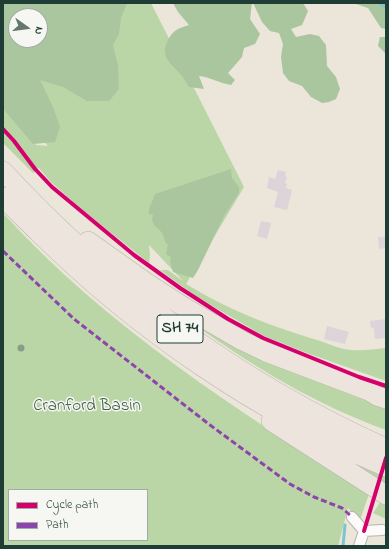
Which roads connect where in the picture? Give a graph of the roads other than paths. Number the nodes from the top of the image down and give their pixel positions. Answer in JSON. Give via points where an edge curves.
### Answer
{"nodes":[{"id":1,"x":3,"y":170,"type":"edge"},
{"id":2,"x":3,"y":197,"type":"edge"},
{"id":3,"x":208,"y":370,"type":"junction"},
{"id":4,"x":378,"y":392,"type":"edge"},
{"id":5,"x":386,"y":399,"type":"edge"},
{"id":6,"x":386,"y":448,"type":"edge"},
{"id":7,"x":386,"y":467,"type":"edge"},
{"id":8,"x":386,"y":495,"type":"edge"},
{"id":9,"x":352,"y":517,"type":"dead end"},
{"id":10,"x":364,"y":530,"type":"junction"},
{"id":11,"x":382,"y":530,"type":"dead end"},
{"id":12,"x":359,"y":546,"type":"edge"}],
"edges":[{"from":1,"to":4,"type":"highway","via":[[90,243],[184,307],[266,352]]},
{"from":1,"to":6,"type":"highway","number":"SH 74","via":[[77,245],[174,325],[234,366],[301,406]]},
{"from":2,"to":3,"type":"highway","via":[[67,260],[115,302]]},
{"from":3,"to":7,"type":"highway","via":[[284,416]]},
{"from":3,"to":8,"type":"highway","via":[[274,424]]},
{"from":4,"to":5,"type":"highway","via":[[377,396]]},
{"from":9,"to":10,"type":"street"},
{"from":10,"to":11,"type":"street"},
{"from":10,"to":12,"type":"street"}]}
